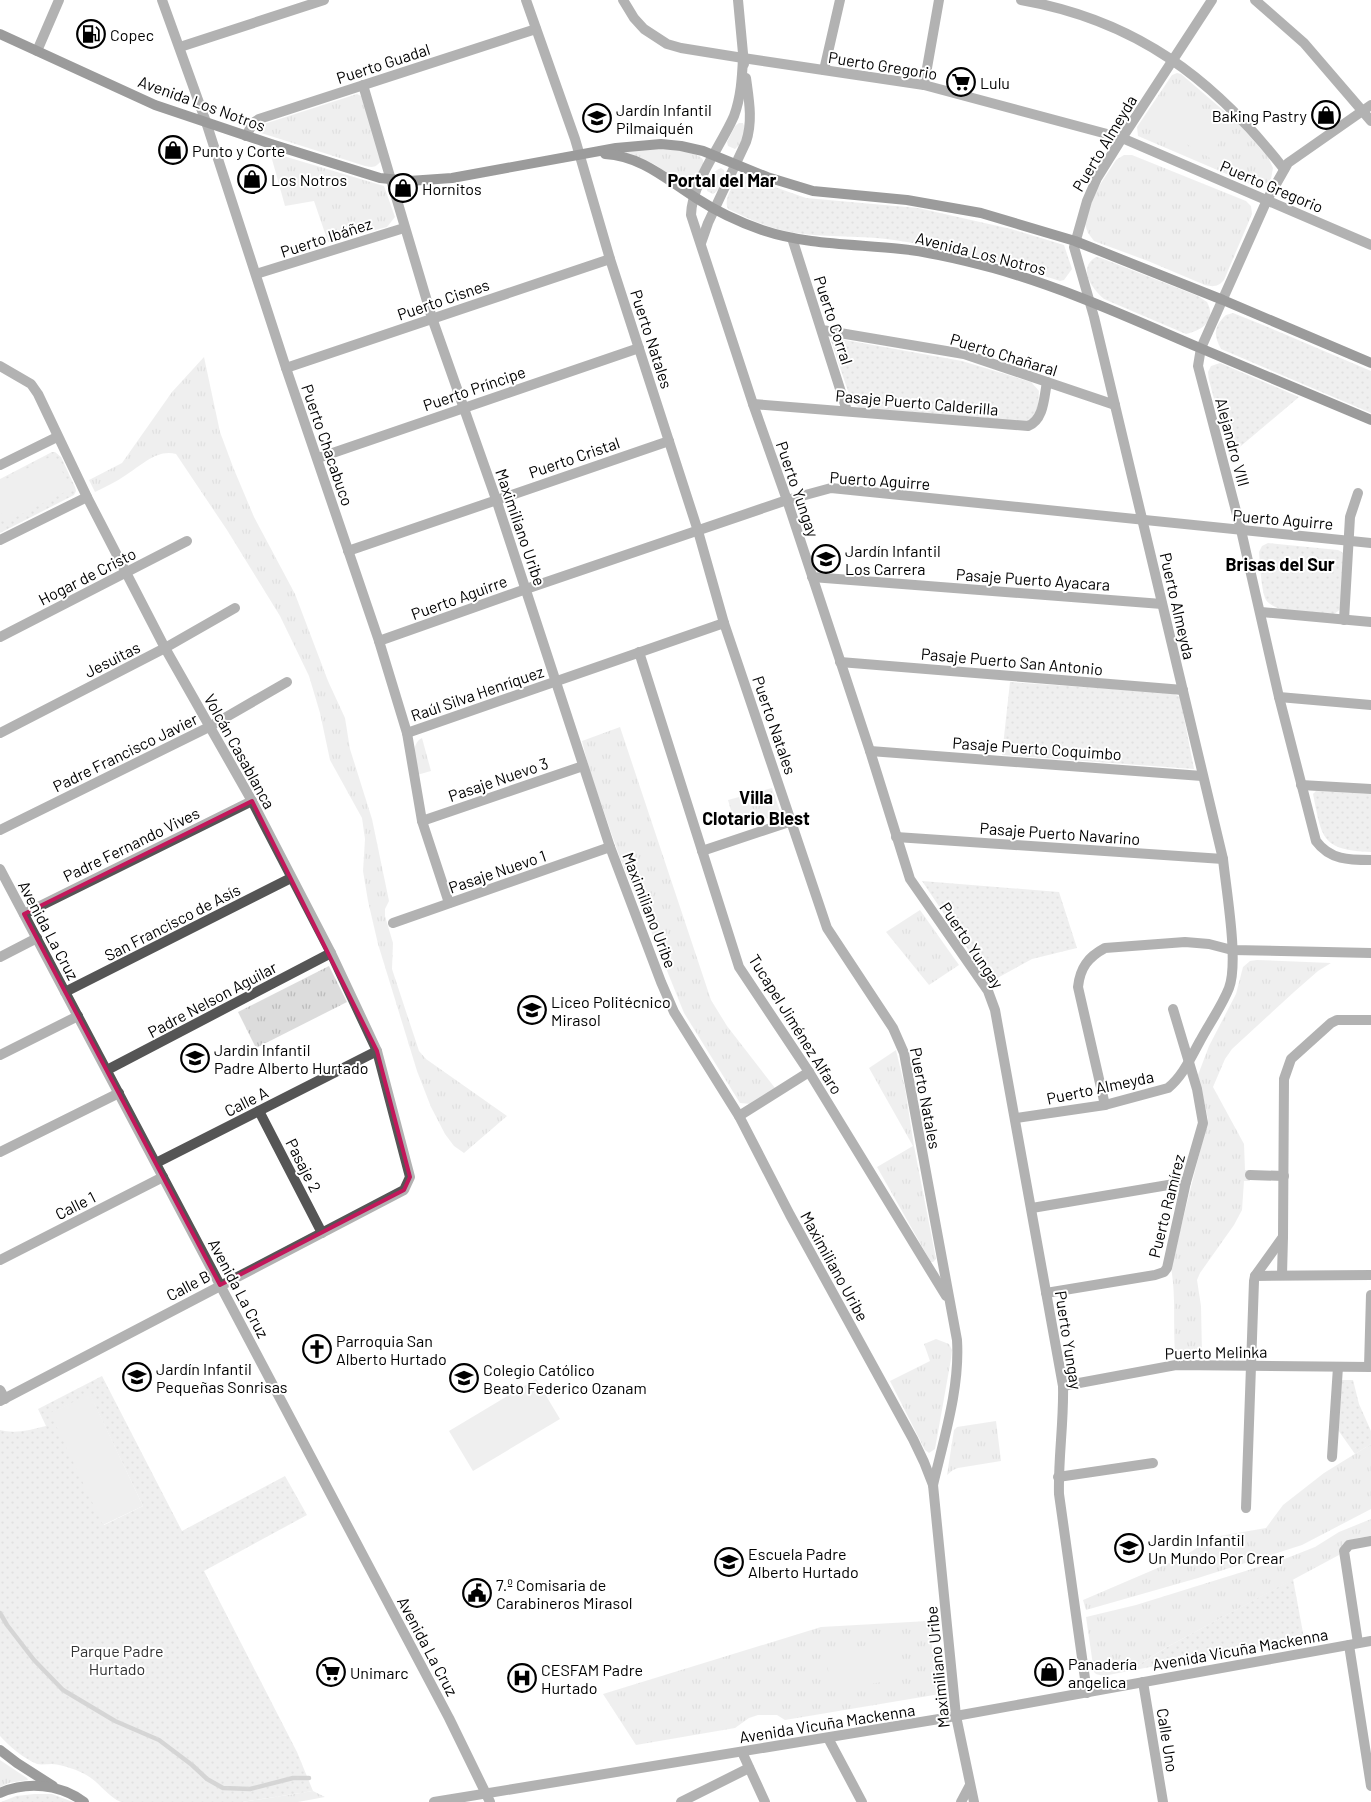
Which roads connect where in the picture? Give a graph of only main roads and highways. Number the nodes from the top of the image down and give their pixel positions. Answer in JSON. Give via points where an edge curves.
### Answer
{"nodes":[{"id":1,"x":0,"y":34,"type":"edge"},
{"id":2,"x":579,"y":155,"type":"junction"},
{"id":3,"x":1371,"y":363,"type":"edge"},
{"id":4,"x":1371,"y":420,"type":"edge"},
{"id":5,"x":0,"y":1750,"type":"edge"},
{"id":6,"x":58,"y":1790,"type":"junction"},
{"id":7,"x":0,"y":1793,"type":"edge"},
{"id":8,"x":84,"y":1801,"type":"edge"}],
"edges":[{"from":1,"to":2,"type":"main road","name":"Avenida Los Notros","via":[[155,105],[391,180],[452,178]]},
{"from":2,"to":3,"type":"main road","name":"Avenida Los Notros","via":[[634,145],[681,146],[804,189],[944,205],[981,213],[1075,241]]},
{"from":2,"to":4,"type":"main road","name":"Avenida Los Notros","via":[[626,157],[654,169],[714,209],[762,230],[792,238],[904,249],[1007,272],[1089,300]]},
{"from":5,"to":6,"type":"main road"},
{"from":6,"to":7,"type":"main road","via":[[32,1785]]},
{"from":6,"to":8,"type":"main road"}]}
